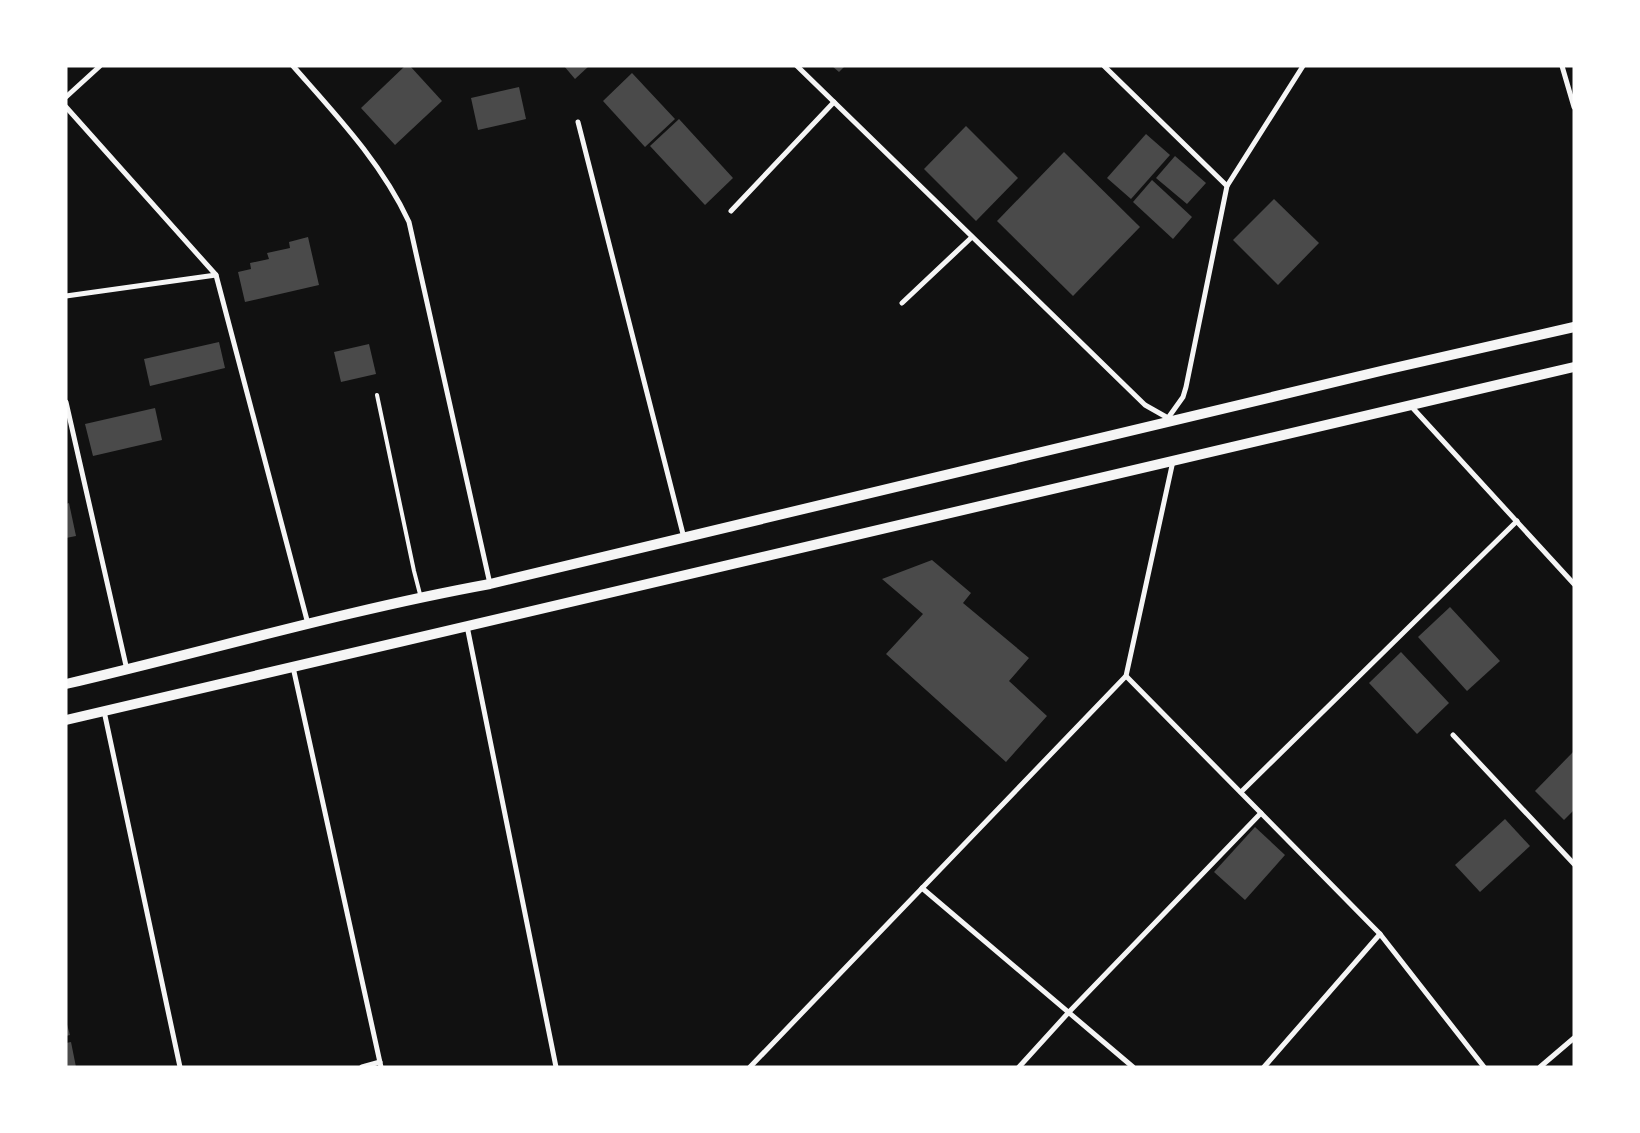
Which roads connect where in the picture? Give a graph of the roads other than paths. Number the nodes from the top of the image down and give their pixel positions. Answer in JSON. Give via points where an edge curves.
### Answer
{"nodes":[{"id":1,"x":100,"y":66,"type":"edge"},
{"id":2,"x":293,"y":66,"type":"edge"},
{"id":3,"x":797,"y":66,"type":"edge"},
{"id":4,"x":1104,"y":66,"type":"edge"},
{"id":5,"x":1303,"y":66,"type":"edge"},
{"id":6,"x":1562,"y":66,"type":"edge"},
{"id":7,"x":66,"y":97,"type":"edge"},
{"id":8,"x":834,"y":102,"type":"junction"},
{"id":9,"x":66,"y":107,"type":"edge"},
{"id":10,"x":1574,"y":107,"type":"edge"},
{"id":11,"x":578,"y":122,"type":"dead end"},
{"id":12,"x":1227,"y":186,"type":"junction"},
{"id":13,"x":731,"y":211,"type":"dead end"},
{"id":14,"x":972,"y":236,"type":"junction"},
{"id":15,"x":216,"y":275,"type":"junction"},
{"id":16,"x":66,"y":296,"type":"edge"},
{"id":17,"x":902,"y":303,"type":"dead end"},
{"id":18,"x":1574,"y":327,"type":"edge"},
{"id":19,"x":1574,"y":367,"type":"edge"},
{"id":20,"x":377,"y":395,"type":"dead end"},
{"id":21,"x":66,"y":402,"type":"edge"},
{"id":22,"x":1410,"y":405,"type":"junction"},
{"id":23,"x":1168,"y":420,"type":"junction"},
{"id":24,"x":1173,"y":460,"type":"junction"},
{"id":25,"x":1517,"y":521,"type":"junction"},
{"id":26,"x":684,"y":538,"type":"junction"},
{"id":27,"x":490,"y":584,"type":"junction"},
{"id":28,"x":1574,"y":584,"type":"edge"},
{"id":29,"x":422,"y":598,"type":"junction"},
{"id":30,"x":308,"y":624,"type":"junction"},
{"id":31,"x":467,"y":626,"type":"junction"},
{"id":32,"x":293,"y":667,"type":"junction"},
{"id":33,"x":127,"y":670,"type":"junction"},
{"id":34,"x":1126,"y":676,"type":"junction"},
{"id":35,"x":66,"y":684,"type":"edge"},
{"id":36,"x":104,"y":711,"type":"junction"},
{"id":37,"x":66,"y":720,"type":"edge"},
{"id":38,"x":1453,"y":735,"type":"dead end"},
{"id":39,"x":1241,"y":792,"type":"junction"},
{"id":40,"x":1261,"y":813,"type":"junction"},
{"id":41,"x":1574,"y":864,"type":"edge"},
{"id":42,"x":922,"y":888,"type":"junction"},
{"id":43,"x":1380,"y":934,"type":"junction"},
{"id":44,"x":1069,"y":1012,"type":"junction"},
{"id":45,"x":1574,"y":1038,"type":"edge"},
{"id":46,"x":380,"y":1064,"type":"edge"},
{"id":47,"x":180,"y":1067,"type":"edge"},
{"id":48,"x":362,"y":1067,"type":"edge"},
{"id":49,"x":556,"y":1067,"type":"edge"},
{"id":50,"x":750,"y":1067,"type":"edge"},
{"id":51,"x":1019,"y":1067,"type":"edge"},
{"id":52,"x":1134,"y":1067,"type":"edge"},
{"id":53,"x":1264,"y":1067,"type":"edge"},
{"id":54,"x":1484,"y":1067,"type":"edge"},
{"id":55,"x":1540,"y":1067,"type":"edge"}],
"edges":[{"from":1,"to":7,"type":"street"},
{"from":2,"to":27,"type":"street","via":[[365,150],[398,199],[409,222]]},
{"from":3,"to":8,"type":"street"},
{"from":4,"to":12,"type":"street"},
{"from":5,"to":12,"type":"street"},
{"from":6,"to":10,"type":"street"},
{"from":8,"to":13,"type":"street"},
{"from":8,"to":14,"type":"street"},
{"from":9,"to":15,"type":"street"},
{"from":11,"to":26,"type":"street"},
{"from":12,"to":23,"type":"street","via":[[1184,397]]},
{"from":14,"to":17,"type":"street"},
{"from":14,"to":23,"type":"street","via":[[1145,405]]},
{"from":15,"to":16,"type":"street"},
{"from":15,"to":30,"type":"street"},
{"from":18,"to":23,"type":"main road"},
{"from":19,"to":22,"type":"main road"},
{"from":20,"to":29,"type":"lane"},
{"from":21,"to":33,"type":"street"},
{"from":22,"to":24,"type":"main road"},
{"from":22,"to":25,"type":"street"},
{"from":23,"to":26,"type":"main road"},
{"from":24,"to":31,"type":"main road"},
{"from":24,"to":34,"type":"street"},
{"from":25,"to":28,"type":"street"},
{"from":25,"to":39,"type":"street"},
{"from":26,"to":27,"type":"main road"},
{"from":27,"to":29,"type":"main road"},
{"from":29,"to":30,"type":"main road"},
{"from":30,"to":33,"type":"main road"},
{"from":31,"to":32,"type":"main road"},
{"from":31,"to":49,"type":"street"},
{"from":32,"to":36,"type":"main road"},
{"from":32,"to":46,"type":"street"},
{"from":33,"to":35,"type":"main road"},
{"from":34,"to":39,"type":"street"},
{"from":34,"to":42,"type":"street"},
{"from":36,"to":37,"type":"main road"},
{"from":36,"to":47,"type":"street"},
{"from":38,"to":41,"type":"street"},
{"from":39,"to":40,"type":"street"},
{"from":40,"to":43,"type":"street"},
{"from":40,"to":44,"type":"street"},
{"from":42,"to":44,"type":"street"},
{"from":42,"to":50,"type":"street"},
{"from":43,"to":53,"type":"street"},
{"from":43,"to":54,"type":"street"},
{"from":44,"to":51,"type":"street"},
{"from":44,"to":52,"type":"street"},
{"from":45,"to":55,"type":"street"},
{"from":46,"to":48,"type":"street"}]}
